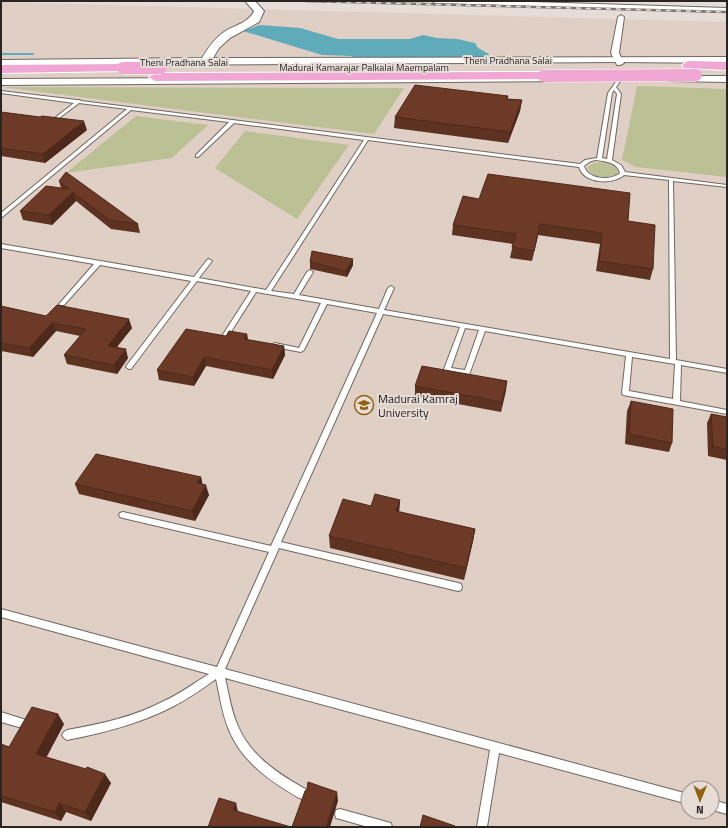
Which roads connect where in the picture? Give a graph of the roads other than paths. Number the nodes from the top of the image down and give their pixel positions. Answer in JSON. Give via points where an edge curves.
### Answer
{"nodes":[{"id":1,"x":250,"y":1,"type":"edge"},
{"id":2,"x":435,"y":1,"type":"edge"},
{"id":3,"x":461,"y":1,"type":"edge"},
{"id":4,"x":706,"y":1,"type":"edge"},
{"id":5,"x":514,"y":2,"type":"edge"},
{"id":6,"x":661,"y":5,"type":"edge"},
{"id":7,"x":710,"y":10,"type":"junction"},
{"id":8,"x":727,"y":10,"type":"edge"},
{"id":9,"x":621,"y":17,"type":"dead end"},
{"id":10,"x":581,"y":60,"type":"junction"},
{"id":11,"x":727,"y":60,"type":"edge"},
{"id":12,"x":143,"y":62,"type":"junction"},
{"id":13,"x":206,"y":62,"type":"junction"},
{"id":14,"x":620,"y":62,"type":"junction"},
{"id":15,"x":1,"y":63,"type":"edge"},
{"id":16,"x":598,"y":63,"type":"junction"},
{"id":17,"x":727,"y":66,"type":"edge"},
{"id":18,"x":1,"y":69,"type":"edge"},
{"id":19,"x":543,"y":71,"type":"junction"},
{"id":20,"x":121,"y":72,"type":"junction"},
{"id":21,"x":605,"y":76,"type":"junction"},
{"id":22,"x":727,"y":76,"type":"edge"},
{"id":23,"x":1,"y":77,"type":"edge"},
{"id":24,"x":593,"y":79,"type":"junction"},
{"id":25,"x":727,"y":79,"type":"edge"},
{"id":26,"x":621,"y":80,"type":"junction"},
{"id":27,"x":134,"y":81,"type":"junction"},
{"id":28,"x":1,"y":82,"type":"edge"},
{"id":29,"x":1,"y":92,"type":"edge"},
{"id":30,"x":79,"y":102,"type":"junction"},
{"id":31,"x":131,"y":108,"type":"junction"},
{"id":32,"x":58,"y":118,"type":"edge"},
{"id":33,"x":233,"y":121,"type":"junction"},
{"id":34,"x":367,"y":138,"type":"junction"},
{"id":35,"x":198,"y":156,"type":"dead end"},
{"id":36,"x":600,"y":159,"type":"junction"},
{"id":37,"x":609,"y":161,"type":"junction"},
{"id":38,"x":581,"y":166,"type":"junction"},
{"id":39,"x":623,"y":173,"type":"junction"},
{"id":40,"x":671,"y":179,"type":"junction"},
{"id":41,"x":727,"y":186,"type":"edge"},
{"id":42,"x":1,"y":216,"type":"edge"},
{"id":43,"x":1,"y":246,"type":"edge"},
{"id":44,"x":208,"y":261,"type":"dead end"},
{"id":45,"x":98,"y":263,"type":"junction"},
{"id":46,"x":310,"y":272,"type":"edge"},
{"id":47,"x":195,"y":280,"type":"junction"},
{"id":48,"x":390,"y":288,"type":"dead end"},
{"id":49,"x":254,"y":290,"type":"junction"},
{"id":50,"x":267,"y":292,"type":"junction"},
{"id":51,"x":295,"y":297,"type":"junction"},
{"id":52,"x":325,"y":302,"type":"junction"},
{"id":53,"x":62,"y":304,"type":"edge"},
{"id":54,"x":380,"y":312,"type":"junction"},
{"id":55,"x":463,"y":326,"type":"junction"},
{"id":56,"x":483,"y":329,"type":"junction"},
{"id":57,"x":240,"y":339,"type":"edge"},
{"id":58,"x":271,"y":344,"type":"edge"},
{"id":59,"x":629,"y":354,"type":"junction"},
{"id":60,"x":675,"y":363,"type":"junction"},
{"id":61,"x":129,"y":367,"type":"dead end"},
{"id":62,"x":727,"y":371,"type":"edge"},
{"id":63,"x":676,"y":402,"type":"junction"},
{"id":64,"x":727,"y":412,"type":"edge"},
{"id":65,"x":123,"y":515,"type":"dead end"},
{"id":66,"x":275,"y":547,"type":"junction"},
{"id":67,"x":458,"y":587,"type":"dead end"},
{"id":68,"x":1,"y":613,"type":"edge"},
{"id":69,"x":219,"y":672,"type":"junction"},
{"id":70,"x":1,"y":717,"type":"edge"},
{"id":71,"x":26,"y":724,"type":"edge"},
{"id":72,"x":67,"y":735,"type":"dead end"},
{"id":73,"x":495,"y":747,"type":"junction"},
{"id":74,"x":303,"y":794,"type":"edge"},
{"id":75,"x":680,"y":797,"type":"edge"},
{"id":76,"x":340,"y":814,"type":"dead end"},
{"id":77,"x":387,"y":827,"type":"edge"},
{"id":78,"x":482,"y":827,"type":"edge"}],
"edges":[{"from":1,"to":13,"type":"street","via":[[259,11],[256,20],[231,31],[213,47]]},
{"from":2,"to":3,"type":"street"},
{"from":3,"to":5,"type":"street"},
{"from":4,"to":7,"type":"street"},
{"from":5,"to":6,"type":"street"},
{"from":6,"to":7,"type":"street"},
{"from":7,"to":8,"type":"street"},
{"from":9,"to":14,"type":"street","via":[[615,53]]},
{"from":10,"to":13,"type":"street","name":"Theni Pradhana Salai"},
{"from":10,"to":14,"type":"street","name":"Theni Pradhana Salai"},
{"from":10,"to":16,"type":"street"},
{"from":11,"to":14,"type":"street","name":"Theni Pradhana Salai","via":[[635,59]]},
{"from":12,"to":13,"type":"street","name":"Theni Pradhana Salai"},
{"from":12,"to":15,"type":"street","name":"Theni Pradhana Salai"},
{"from":12,"to":27,"type":"street"},
{"from":14,"to":16,"type":"street"},
{"from":14,"to":26,"type":"street","via":[[632,65],[638,71]]},
{"from":16,"to":21,"type":"street","via":[[591,65],[590,68],[596,74]]},
{"from":17,"to":19,"type":"highway","name":"Madurai Kamarajar Palkalai Maempalam","via":[[688,65]]},
{"from":18,"to":20,"type":"highway","name":"Madurai Kamarajar Palkalai Maempalam"},
{"from":19,"to":20,"type":"highway","name":"Madurai Kamarajar Palkalai Maempalam"},
{"from":19,"to":22,"type":"highway","name":"Madurai Kamarajar Palkalai Maempalam","bridge":true},
{"from":20,"to":23,"type":"highway","name":"Madurai Kamarajar Palkalai Maempalam"},
{"from":21,"to":24,"type":"street"},
{"from":21,"to":26,"type":"street"},
{"from":24,"to":26,"type":"street","name":"Theni Pradhana Salai"},
{"from":24,"to":27,"type":"street","name":"Theni Pradhana Salai"},
{"from":25,"to":26,"type":"street","name":"Theni Pradhana Salai"},
{"from":26,"to":36,"type":"lane","via":[[610,93]]},
{"from":26,"to":37,"type":"lane"},
{"from":27,"to":28,"type":"street","name":"Theni Pradhana Salai"},
{"from":29,"to":30,"type":"lane"},
{"from":30,"to":31,"type":"lane"},
{"from":30,"to":32,"type":"lane"},
{"from":31,"to":33,"type":"lane"},
{"from":31,"to":42,"type":"lane"},
{"from":33,"to":34,"type":"lane"},
{"from":33,"to":35,"type":"lane"},
{"from":34,"to":38,"type":"lane"},
{"from":34,"to":50,"type":"lane"},
{"from":36,"to":37,"type":"lane"},
{"from":36,"to":38,"type":"lane","via":[[587,161]]},
{"from":37,"to":39,"type":"lane","via":[[620,166]]},
{"from":38,"to":39,"type":"lane","via":[[585,174],[597,179],[616,178]]},
{"from":39,"to":40,"type":"lane"},
{"from":40,"to":41,"type":"lane"},
{"from":40,"to":60,"type":"lane"},
{"from":43,"to":45,"type":"lane"},
{"from":44,"to":47,"type":"lane"},
{"from":45,"to":47,"type":"lane"},
{"from":45,"to":53,"type":"lane"},
{"from":46,"to":51,"type":"lane"},
{"from":47,"to":49,"type":"lane"},
{"from":47,"to":61,"type":"lane"},
{"from":48,"to":54,"type":"lane"},
{"from":49,"to":50,"type":"lane"},
{"from":49,"to":57,"type":"lane","via":[[225,336]]},
{"from":50,"to":51,"type":"lane"},
{"from":51,"to":52,"type":"lane"},
{"from":52,"to":54,"type":"lane"},
{"from":52,"to":58,"type":"lane","via":[[301,350]]},
{"from":54,"to":55,"type":"lane"},
{"from":54,"to":66,"type":"lane"},
{"from":55,"to":56,"type":"lane"},
{"from":55,"to":56,"type":"lane","via":[[447,369],[467,373]]},
{"from":56,"to":59,"type":"lane"},
{"from":59,"to":60,"type":"lane"},
{"from":59,"to":63,"type":"lane","via":[[625,393]]},
{"from":60,"to":62,"type":"lane"},
{"from":60,"to":63,"type":"lane"},
{"from":63,"to":64,"type":"lane"},
{"from":65,"to":66,"type":"lane"},
{"from":66,"to":67,"type":"lane"},
{"from":66,"to":69,"type":"lane"},
{"from":68,"to":69,"type":"lane"},
{"from":69,"to":72,"type":"lane","via":[[168,704],[136,719],[102,729]]},
{"from":69,"to":73,"type":"lane"},
{"from":69,"to":74,"type":"lane","via":[[229,716],[240,741],[256,762],[278,780]]},
{"from":70,"to":71,"type":"lane"},
{"from":73,"to":75,"type":"lane"},
{"from":73,"to":78,"type":"lane"},
{"from":76,"to":77,"type":"lane"}]}
